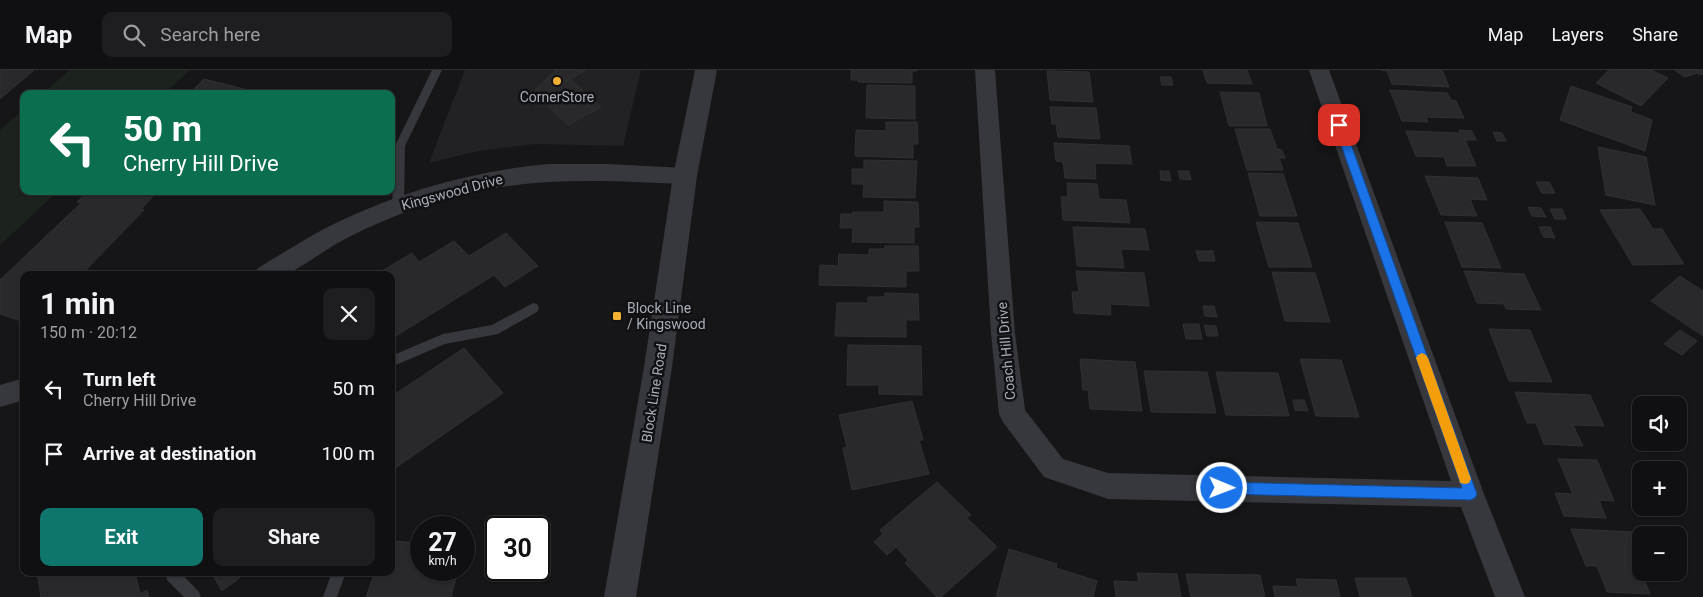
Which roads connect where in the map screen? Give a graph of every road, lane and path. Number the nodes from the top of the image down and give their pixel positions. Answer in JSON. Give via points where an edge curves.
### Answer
{"nodes":[{"id":1,"x":437,"y":70,"type":"edge"},
{"id":2,"x":706,"y":70,"type":"edge"},
{"id":3,"x":985,"y":70,"type":"edge"},
{"id":4,"x":1319,"y":70,"type":"edge"},
{"id":5,"x":685,"y":176,"type":"junction"},
{"id":6,"x":398,"y":206,"type":"junction"},
{"id":7,"x":273,"y":271,"type":"edge"},
{"id":8,"x":532,"y":308,"type":"dead end"},
{"id":9,"x":395,"y":360,"type":"edge"},
{"id":10,"x":20,"y":390,"type":"edge"},
{"id":11,"x":0,"y":396,"type":"edge"},
{"id":12,"x":1470,"y":494,"type":"junction"},
{"id":13,"x":173,"y":576,"type":"edge"},
{"id":14,"x":338,"y":576,"type":"edge"},
{"id":15,"x":194,"y":597,"type":"edge"},
{"id":16,"x":330,"y":597,"type":"edge"},
{"id":17,"x":620,"y":597,"type":"edge"},
{"id":18,"x":1510,"y":597,"type":"edge"}],
"edges":[{"from":1,"to":6,"type":"lane","via":[[400,146]]},
{"from":2,"to":5,"type":"street","name":"Block Line Road"},
{"from":3,"to":12,"type":"street","name":"Coach Hill Drive","via":[[1012,414],[1054,468],[1108,486]]},
{"from":4,"to":12,"type":"street"},
{"from":5,"to":6,"type":"street","name":"Kingswood Drive","via":[[528,174],[474,184]]},
{"from":5,"to":17,"type":"street","name":"Block Line Road"},
{"from":6,"to":7,"type":"street","name":"Kingswood Drive","via":[[348,227]]},
{"from":8,"to":9,"type":"lane","via":[[494,330],[443,339]]},
{"from":10,"to":11,"type":"street"},
{"from":12,"to":18,"type":"street"},
{"from":13,"to":15,"type":"lane"},
{"from":14,"to":16,"type":"lane"}]}
